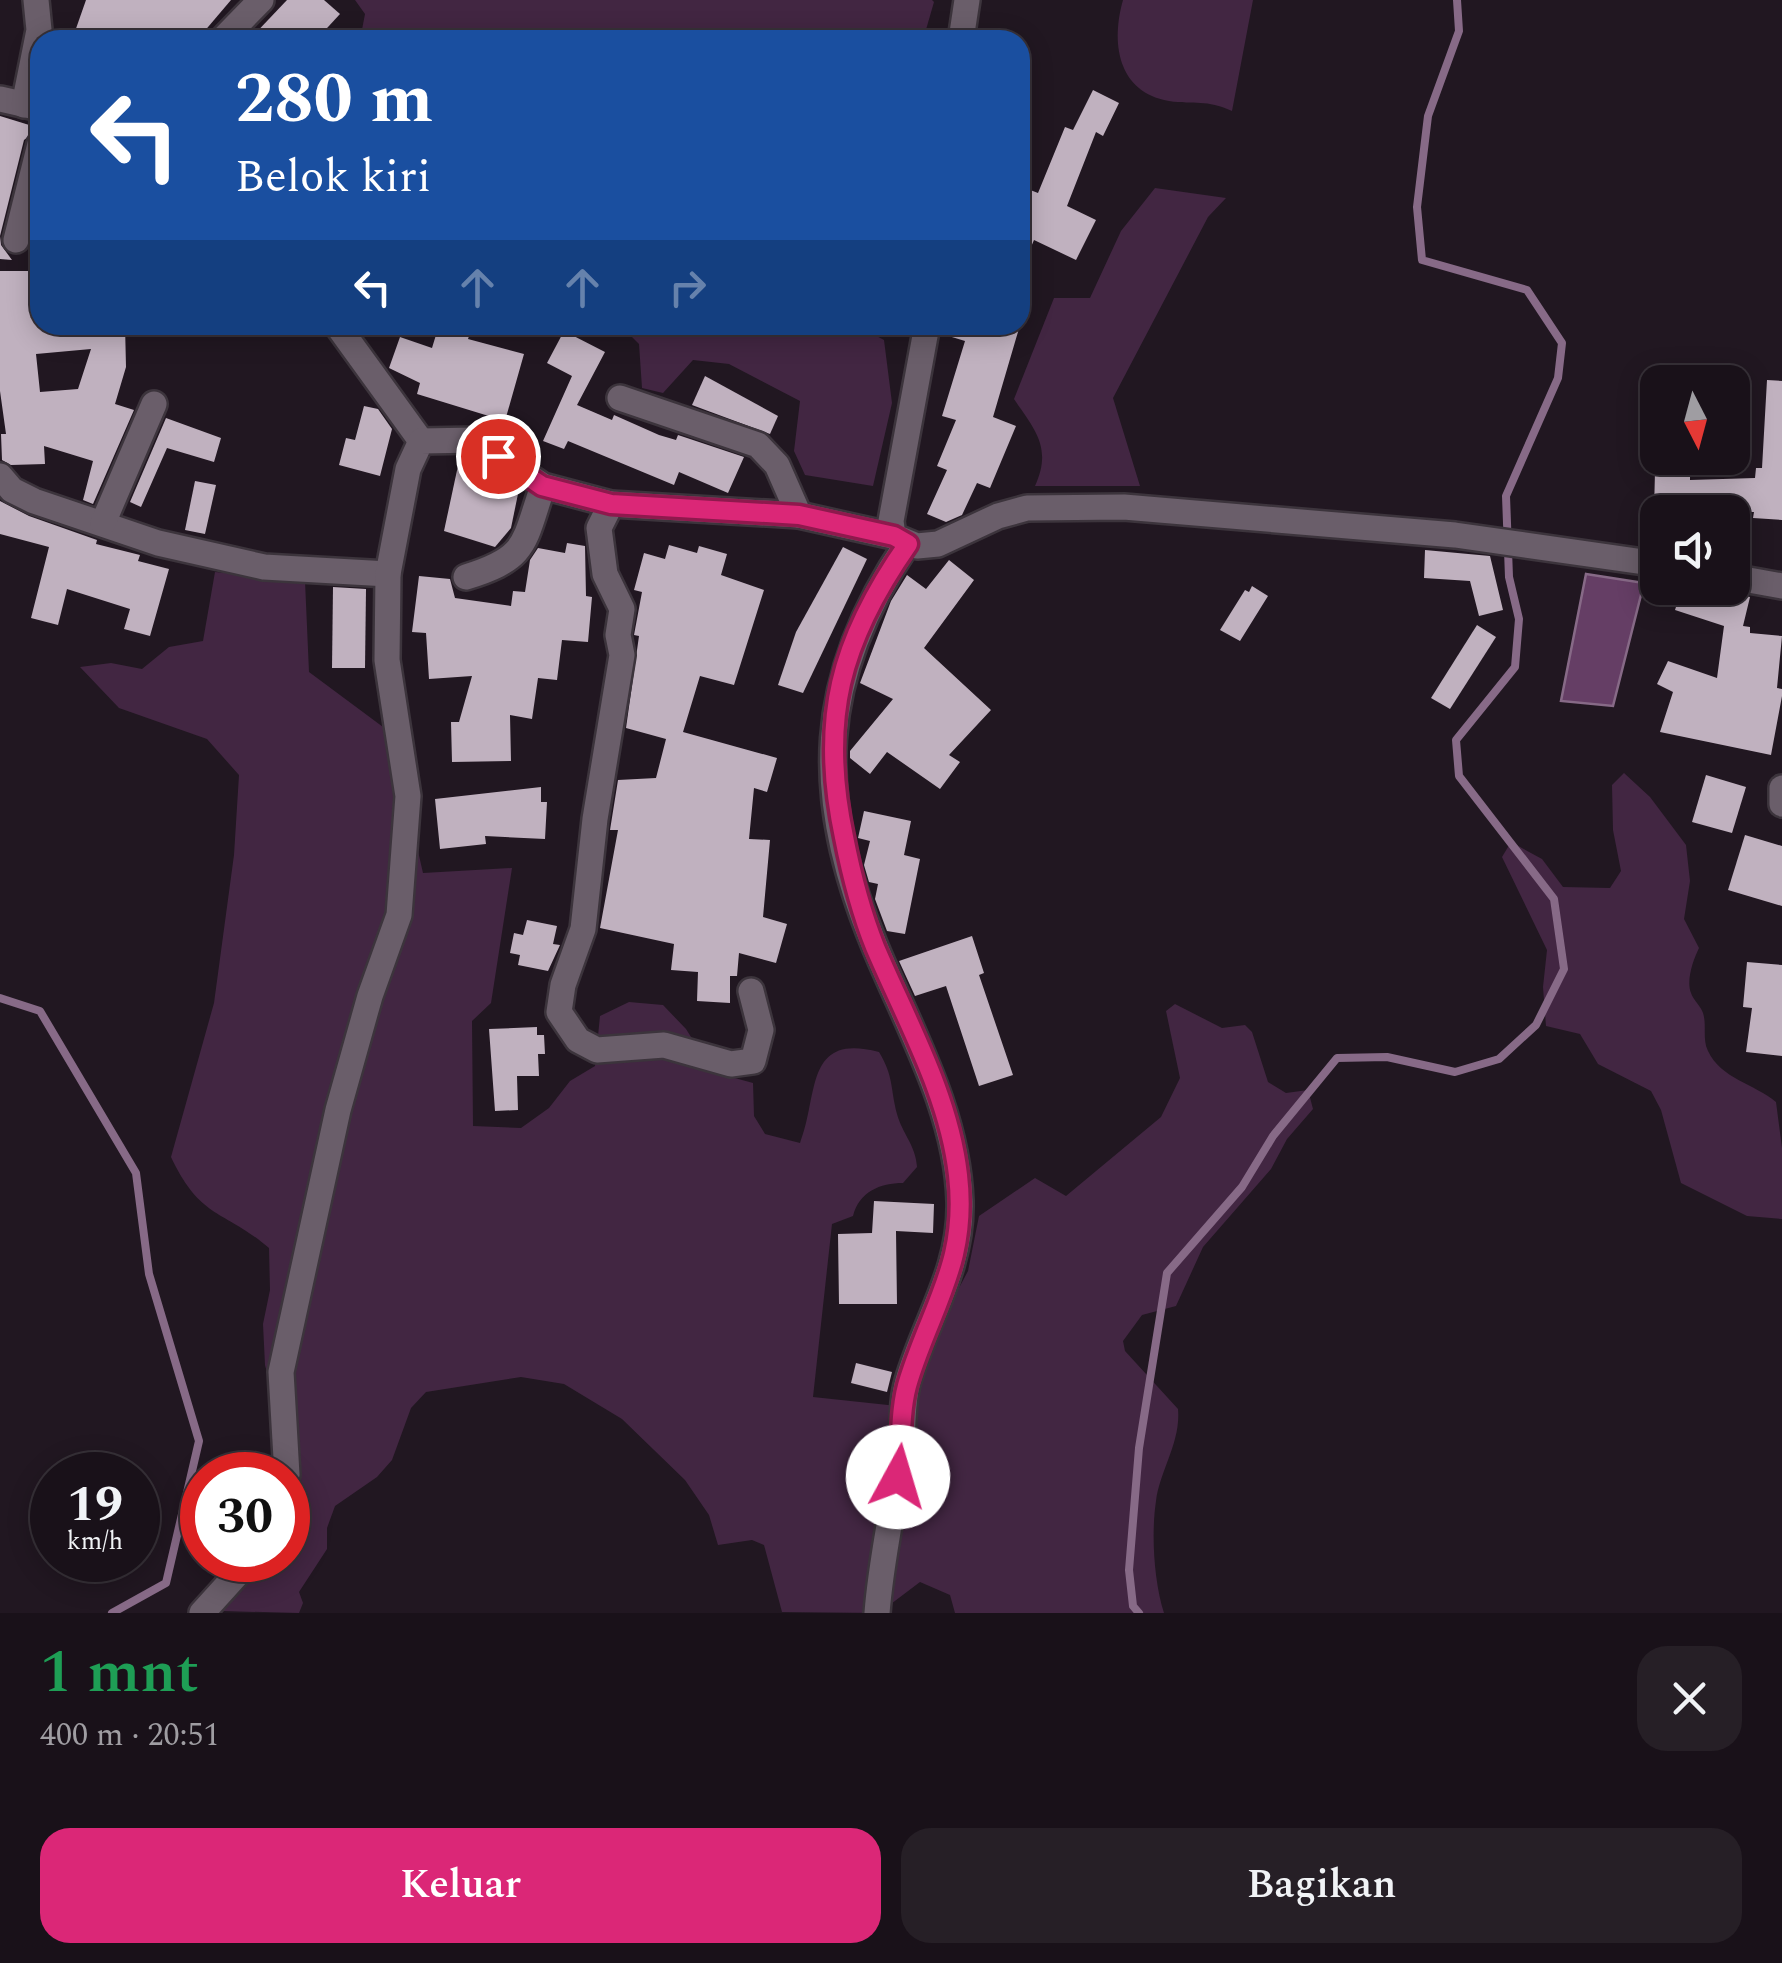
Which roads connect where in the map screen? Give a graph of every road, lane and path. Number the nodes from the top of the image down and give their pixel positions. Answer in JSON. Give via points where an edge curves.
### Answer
{"nodes":[{"id":1,"x":36,"y":0,"type":"edge"},
{"id":2,"x":262,"y":0,"type":"edge"},
{"id":3,"x":967,"y":0,"type":"edge"},
{"id":4,"x":39,"y":30,"type":"edge"},
{"id":5,"x":232,"y":30,"type":"edge"},
{"id":6,"x":962,"y":30,"type":"edge"},
{"id":7,"x":30,"y":67,"type":"edge"},
{"id":8,"x":21,"y":104,"type":"edge"},
{"id":9,"x":30,"y":184,"type":"edge"},
{"id":10,"x":16,"y":240,"type":"dead end"},
{"id":11,"x":344,"y":335,"type":"edge"},
{"id":12,"x":925,"y":335,"type":"edge"},
{"id":13,"x":620,"y":398,"type":"dead end"},
{"id":14,"x":154,"y":404,"type":"dead end"},
{"id":15,"x":422,"y":441,"type":"junction"},
{"id":16,"x":0,"y":476,"type":"edge"},
{"id":17,"x":542,"y":486,"type":"junction"},
{"id":18,"x":611,"y":504,"type":"junction"},
{"id":19,"x":799,"y":515,"type":"junction"},
{"id":20,"x":103,"y":523,"type":"junction"},
{"id":21,"x":900,"y":540,"type":"junction"},
{"id":22,"x":1640,"y":561,"type":"edge"},
{"id":23,"x":388,"y":574,"type":"junction"},
{"id":24,"x":466,"y":576,"type":"dead end"},
{"id":25,"x":1750,"y":580,"type":"edge"},
{"id":26,"x":1782,"y":586,"type":"edge"},
{"id":27,"x":1782,"y":788,"type":"edge"},
{"id":28,"x":1782,"y":804,"type":"edge"},
{"id":29,"x":750,"y":991,"type":"dead end"},
{"id":30,"x":286,"y":1452,"type":"edge"},
{"id":31,"x":230,"y":1582,"type":"edge"},
{"id":32,"x":202,"y":1613,"type":"edge"},
{"id":33,"x":877,"y":1613,"type":"edge"}],
"edges":[{"from":1,"to":4,"type":"street"},
{"from":2,"to":5,"type":"street"},
{"from":3,"to":6,"type":"street"},
{"from":7,"to":8,"type":"street"},
{"from":9,"to":10,"type":"street"},
{"from":11,"to":15,"type":"street"},
{"from":12,"to":21,"type":"street","via":[[892,521]]},
{"from":13,"to":19,"type":"street","via":[[758,445],[777,465]]},
{"from":14,"to":20,"type":"street"},
{"from":15,"to":17,"type":"street","via":[[476,440]]},
{"from":15,"to":23,"type":"street","via":[[408,469]]},
{"from":16,"to":20,"type":"street","via":[[34,501]]},
{"from":17,"to":18,"type":"street"},
{"from":17,"to":24,"type":"street","via":[[518,554]]},
{"from":18,"to":19,"type":"street"},
{"from":18,"to":29,"type":"street","via":[[599,528],[604,574],[622,609],[622,655],[583,929],[559,1012],[578,1040],[597,1050],[664,1045],[731,1064],[753,1062],[761,1030]]},
{"from":19,"to":21,"type":"street"},
{"from":20,"to":23,"type":"street","via":[[158,543],[264,566]]},
{"from":21,"to":22,"type":"street","via":[[938,544],[1027,508],[1083,507],[1455,535]]},
{"from":21,"to":33,"type":"street","via":[[840,678],[832,720],[834,790],[874,943],[915,1034],[954,1148],[960,1218],[945,1293],[908,1380]]},
{"from":23,"to":30,"type":"street","via":[[387,660],[408,796],[399,915],[338,1110],[281,1372]]},
{"from":25,"to":26,"type":"street"},
{"from":27,"to":28,"type":"street"},
{"from":31,"to":32,"type":"street"}]}
